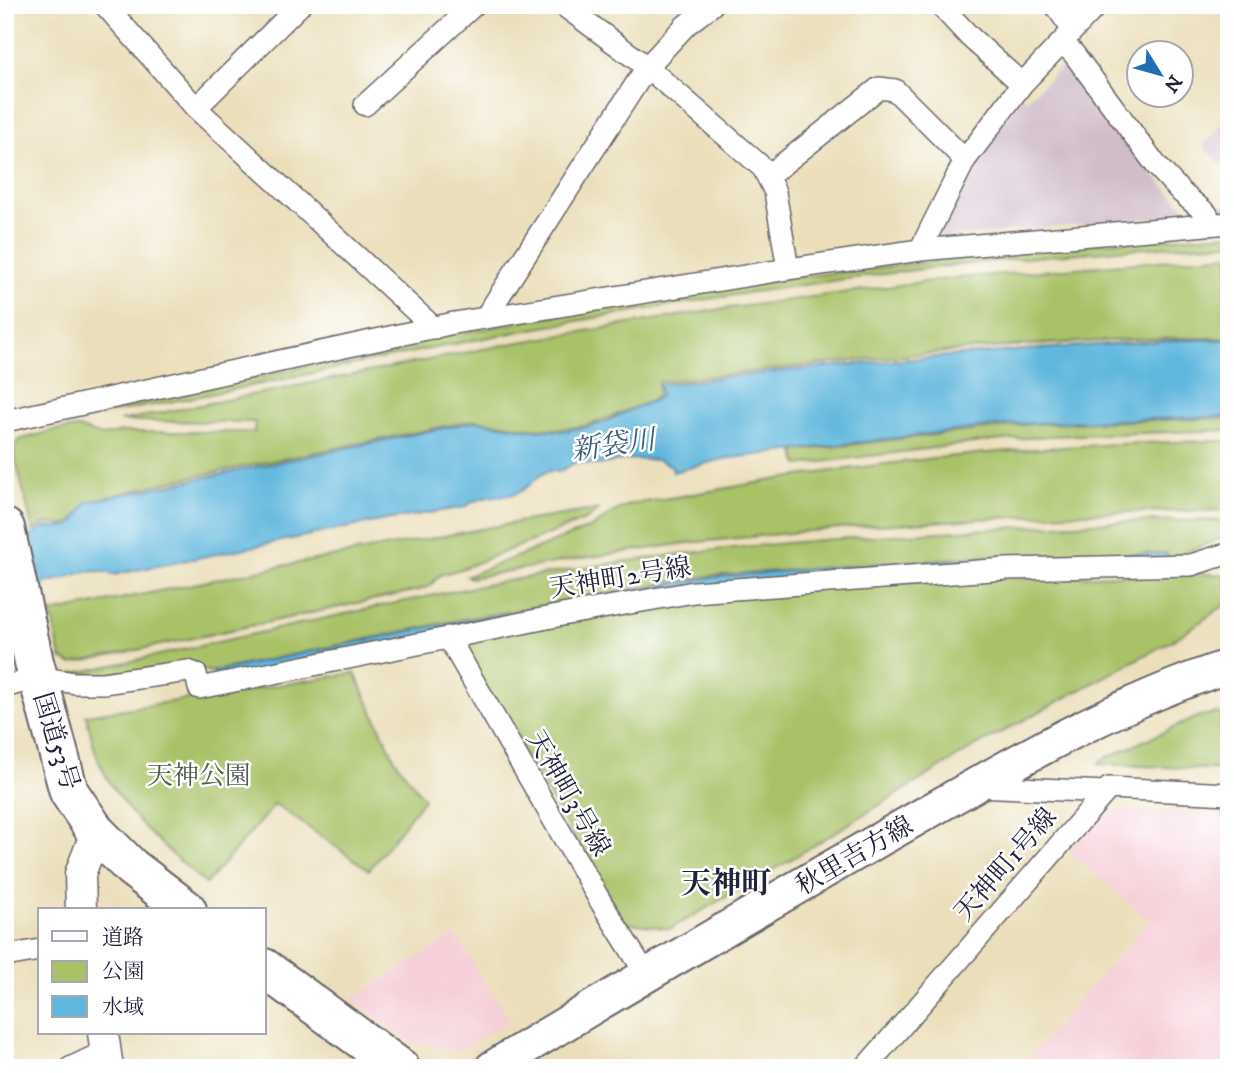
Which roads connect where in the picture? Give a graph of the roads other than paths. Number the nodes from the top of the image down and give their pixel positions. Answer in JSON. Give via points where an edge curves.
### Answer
{"nodes":[{"id":1,"x":105,"y":5,"type":"edge"},
{"id":2,"x":300,"y":5,"type":"edge"},
{"id":3,"x":474,"y":5,"type":"edge"},
{"id":4,"x":563,"y":5,"type":"edge"},
{"id":5,"x":712,"y":5,"type":"edge"},
{"id":6,"x":940,"y":5,"type":"edge"},
{"id":7,"x":1055,"y":5,"type":"edge"},
{"id":8,"x":1097,"y":5,"type":"edge"},
{"id":9,"x":1068,"y":36,"type":"junction"},
{"id":10,"x":648,"y":67,"type":"junction"},
{"id":11,"x":1022,"y":84,"type":"junction"},
{"id":12,"x":365,"y":105,"type":"dead end"},
{"id":13,"x":196,"y":108,"type":"junction"},
{"id":14,"x":965,"y":160,"type":"junction"},
{"id":15,"x":768,"y":176,"type":"junction"},
{"id":16,"x":1220,"y":224,"type":"edge"},
{"id":17,"x":920,"y":250,"type":"junction"},
{"id":18,"x":788,"y":269,"type":"junction"},
{"id":19,"x":485,"y":318,"type":"junction"},
{"id":20,"x":434,"y":328,"type":"junction"},
{"id":21,"x":5,"y":421,"type":"edge"},
{"id":22,"x":5,"y":528,"type":"edge"},
{"id":23,"x":1229,"y":553,"type":"edge"},
{"id":24,"x":447,"y":637,"type":"junction"},
{"id":25,"x":1229,"y":666,"type":"edge"},
{"id":26,"x":26,"y":675,"type":"edge"},
{"id":27,"x":974,"y":786,"type":"junction"},
{"id":28,"x":1106,"y":792,"type":"junction"},
{"id":29,"x":1229,"y":794,"type":"edge"},
{"id":30,"x":96,"y":832,"type":"junction"},
{"id":31,"x":81,"y":908,"type":"edge"},
{"id":32,"x":184,"y":908,"type":"edge"},
{"id":33,"x":38,"y":950,"type":"edge"},
{"id":34,"x":5,"y":956,"type":"edge"},
{"id":35,"x":266,"y":969,"type":"edge"},
{"id":36,"x":646,"y":974,"type":"junction"},
{"id":37,"x":105,"y":1051,"type":"edge"},
{"id":38,"x":70,"y":1068,"type":"edge"},
{"id":39,"x":400,"y":1068,"type":"edge"},
{"id":40,"x":492,"y":1068,"type":"edge"},
{"id":41,"x":865,"y":1068,"type":"edge"}],
"edges":[{"from":1,"to":13,"type":"street"},
{"from":2,"to":13,"type":"street"},
{"from":3,"to":12,"type":"street"},
{"from":4,"to":10,"type":"street"},
{"from":5,"to":10,"type":"street"},
{"from":6,"to":11,"type":"street"},
{"from":7,"to":9,"type":"street"},
{"from":8,"to":9,"type":"street"},
{"from":9,"to":11,"type":"street"},
{"from":9,"to":16,"type":"street","via":[[1074,54],[1156,165]]},
{"from":10,"to":15,"type":"street","via":[[764,167]]},
{"from":10,"to":19,"type":"street"},
{"from":11,"to":14,"type":"street"},
{"from":13,"to":20,"type":"street"},
{"from":14,"to":15,"type":"street","via":[[895,90],[879,88]]},
{"from":14,"to":17,"type":"street"},
{"from":15,"to":18,"type":"street"},
{"from":16,"to":17,"type":"street"},
{"from":17,"to":18,"type":"street"},
{"from":18,"to":19,"type":"street"},
{"from":19,"to":20,"type":"street"},
{"from":20,"to":21,"type":"street"},
{"from":22,"to":26,"type":"highway","name":"国道53号"},
{"from":23,"to":24,"type":"street","name":"天神町2号線","via":[[1191,565],[1006,569],[694,592]]},
{"from":24,"to":26,"type":"street","name":"天神町2号線","via":[[199,688],[196,674],[188,671],[103,683]]},
{"from":24,"to":36,"type":"street","name":"天神町3号線"},
{"from":25,"to":27,"type":"main road","name":"秋里吉方線","via":[[1122,708]]},
{"from":26,"to":30,"type":"highway","name":"国道53号","via":[[69,792]]},
{"from":27,"to":28,"type":"street"},
{"from":27,"to":36,"type":"main road","name":"秋里吉方線"},
{"from":28,"to":29,"type":"street","via":[[1110,788]]},
{"from":28,"to":41,"type":"street","name":"天神町1号線"},
{"from":30,"to":31,"type":"street","via":[[80,874]]},
{"from":30,"to":32,"type":"highway","name":"国道53号"},
{"from":33,"to":34,"type":"street"},
{"from":35,"to":39,"type":"highway"},
{"from":36,"to":40,"type":"main road","name":"秋里吉方線"},
{"from":37,"to":38,"type":"street"}]}
